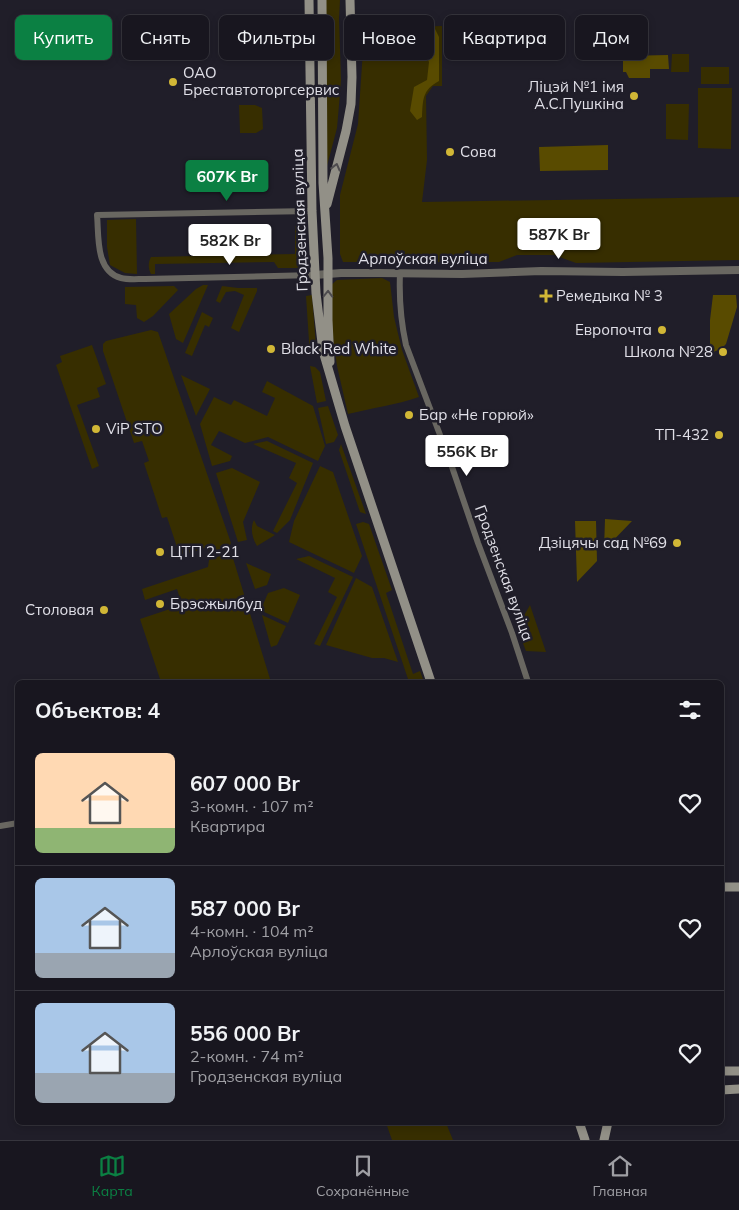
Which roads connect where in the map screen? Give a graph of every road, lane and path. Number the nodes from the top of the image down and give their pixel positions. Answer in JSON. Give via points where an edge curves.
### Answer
{"nodes":[{"id":1,"x":309,"y":0,"type":"edge"},
{"id":2,"x":322,"y":0,"type":"edge"},
{"id":3,"x":350,"y":0,"type":"edge"},
{"id":4,"x":312,"y":212,"type":"junction"},
{"id":5,"x":325,"y":214,"type":"junction"},
{"id":6,"x":739,"y":270,"type":"edge"},
{"id":7,"x":400,"y":273,"type":"junction"},
{"id":8,"x":328,"y":274,"type":"junction"},
{"id":9,"x":316,"y":275,"type":"junction"},
{"id":10,"x":331,"y":378,"type":"junction"},
{"id":11,"x":430,"y":680,"type":"edge"},
{"id":12,"x":527,"y":680,"type":"edge"},
{"id":13,"x":15,"y":823,"type":"edge"},
{"id":14,"x":0,"y":826,"type":"edge"},
{"id":15,"x":724,"y":887,"type":"edge"},
{"id":16,"x":739,"y":887,"type":"edge"},
{"id":17,"x":739,"y":1070,"type":"edge"},
{"id":18,"x":724,"y":1071,"type":"edge"},
{"id":19,"x":739,"y":1089,"type":"edge"},
{"id":20,"x":724,"y":1090,"type":"edge"},
{"id":21,"x":580,"y":1125,"type":"edge"},
{"id":22,"x":607,"y":1125,"type":"edge"},
{"id":23,"x":585,"y":1140,"type":"edge"},
{"id":24,"x":604,"y":1140,"type":"edge"}],
"edges":[{"from":1,"to":4,"type":"main road","name":"Гродзенская вуліца"},
{"from":2,"to":5,"type":"main road","name":"Гродзенская вуліца"},
{"from":5,"to":3,"type":"main road","name":"Гродзенская вуліца","one_way":true,"via":[[351,104]]},
{"from":4,"to":9,"type":"main road","name":"Гродзенская вуліца"},
{"from":4,"to":9,"type":"street","name":"Арлоўская вуліца","via":[[97,215],[102,259],[109,272],[118,277]]},
{"from":5,"to":8,"type":"main road","name":"Гродзенская вуліца"},
{"from":6,"to":7,"type":"street","name":"Арлоўская вуліца"},
{"from":7,"to":8,"type":"street","name":"Арлоўская вуліца"},
{"from":7,"to":12,"type":"street","name":"Гродзенская вуліца","via":[[406,345]]},
{"from":8,"to":9,"type":"street","name":"Арлоўская вуліца"},
{"from":10,"to":8,"type":"main road","name":"Гродзенская вуліца","one_way":true},
{"from":9,"to":10,"type":"main road","name":"Гродзенская вуліца","via":[[324,351]]},
{"from":10,"to":11,"type":"main road","name":"Гродзенская вуліца"},
{"from":13,"to":14,"type":"street"},
{"from":15,"to":16,"type":"main road"},
{"from":17,"to":18,"type":"main road"},
{"from":19,"to":20,"type":"main road"},
{"from":21,"to":23,"type":"main road"},
{"from":22,"to":24,"type":"main road"}]}
